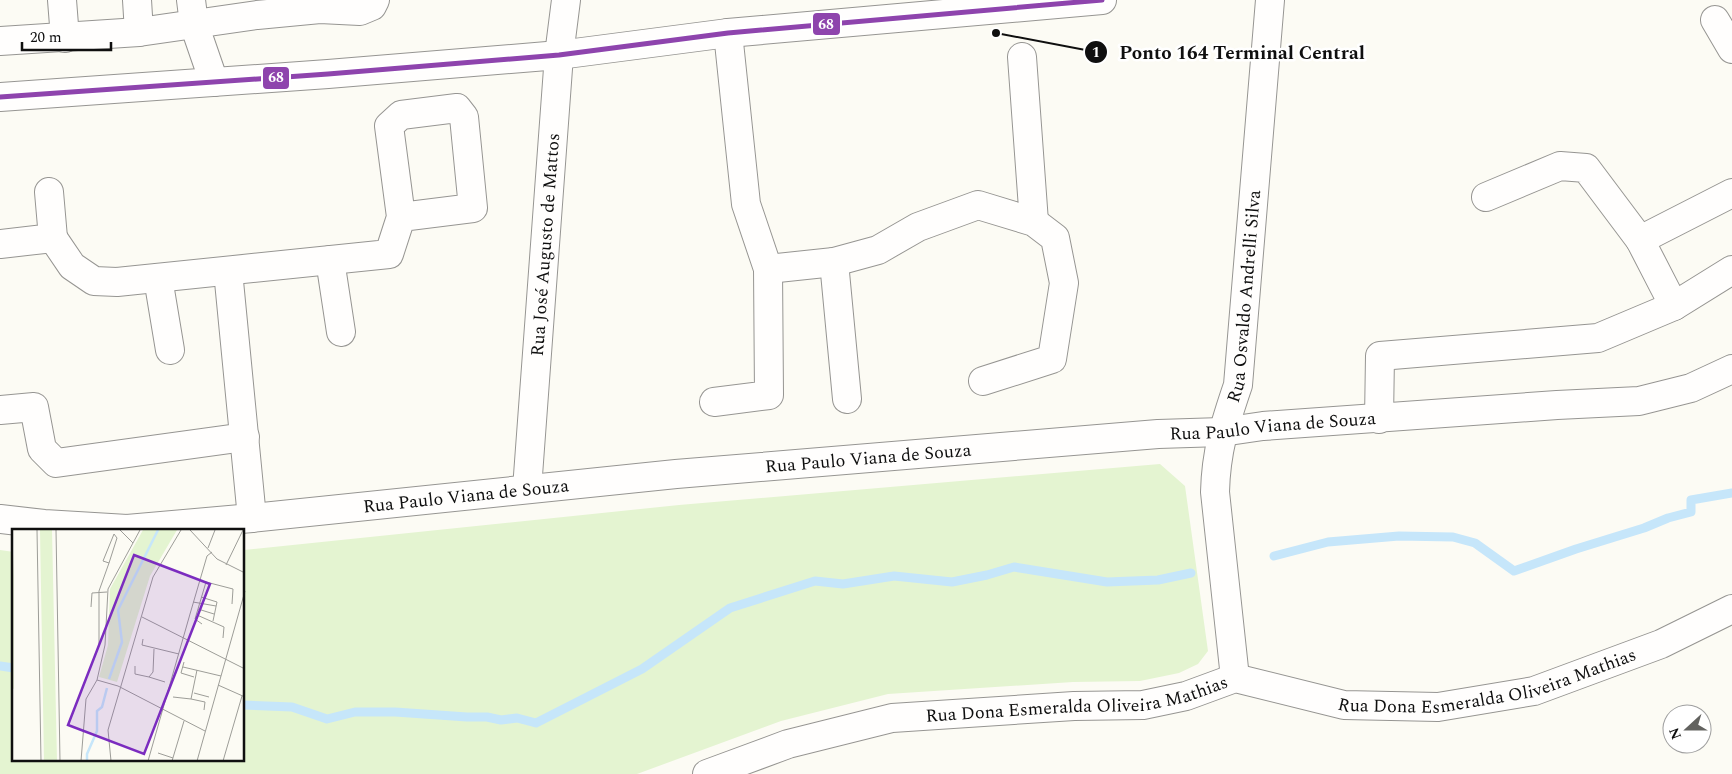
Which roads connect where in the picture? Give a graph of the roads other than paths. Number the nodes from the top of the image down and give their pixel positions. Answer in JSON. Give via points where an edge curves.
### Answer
{"nodes":[{"id":1,"x":62,"y":0,"type":"edge"},
{"id":2,"x":137,"y":0,"type":"edge"},
{"id":3,"x":375,"y":0,"type":"edge"},
{"id":4,"x":566,"y":0,"type":"edge"},
{"id":5,"x":1102,"y":0,"type":"edge"},
{"id":6,"x":1270,"y":0,"type":"edge"},
{"id":7,"x":320,"y":4,"type":"edge"},
{"id":8,"x":257,"y":8,"type":"edge"},
{"id":9,"x":192,"y":12,"type":"edge"},
{"id":10,"x":1715,"y":20,"type":"dead end"},
{"id":11,"x":139,"y":32,"type":"junction"},
{"id":12,"x":728,"y":33,"type":"junction"},
{"id":13,"x":65,"y":38,"type":"junction"},
{"id":14,"x":0,"y":41,"type":"edge"},
{"id":15,"x":1732,"y":49,"type":"edge"},
{"id":16,"x":558,"y":55,"type":"junction"},
{"id":17,"x":1022,"y":57,"type":"dead end"},
{"id":18,"x":214,"y":82,"type":"junction"},
{"id":19,"x":0,"y":97,"type":"edge"},
{"id":20,"x":49,"y":192,"type":"dead end"},
{"id":21,"x":1486,"y":197,"type":"dead end"},
{"id":22,"x":1730,"y":200,"type":"edge"},
{"id":23,"x":401,"y":217,"type":"dead end"},
{"id":24,"x":1034,"y":222,"type":"junction"},
{"id":25,"x":54,"y":238,"type":"junction"},
{"id":26,"x":1640,"y":240,"type":"junction"},
{"id":27,"x":0,"y":244,"type":"edge"},
{"id":28,"x":330,"y":260,"type":"junction"},
{"id":29,"x":834,"y":262,"type":"junction"},
{"id":30,"x":768,"y":269,"type":"junction"},
{"id":31,"x":1732,"y":270,"type":"edge"},
{"id":32,"x":228,"y":271,"type":"junction"},
{"id":33,"x":158,"y":278,"type":"junction"},
{"id":34,"x":1674,"y":306,"type":"junction"},
{"id":35,"x":341,"y":332,"type":"dead end"},
{"id":36,"x":170,"y":350,"type":"dead end"},
{"id":37,"x":1732,"y":368,"type":"edge"},
{"id":38,"x":983,"y":381,"type":"dead end"},
{"id":39,"x":847,"y":399,"type":"dead end"},
{"id":40,"x":714,"y":402,"type":"dead end"},
{"id":41,"x":0,"y":410,"type":"edge"},
{"id":42,"x":1379,"y":419,"type":"junction"},
{"id":43,"x":1222,"y":432,"type":"junction"},
{"id":44,"x":245,"y":437,"type":"junction"},
{"id":45,"x":527,"y":489,"type":"junction"},
{"id":46,"x":252,"y":518,"type":"junction"},
{"id":47,"x":0,"y":519,"type":"edge"},
{"id":48,"x":1732,"y":609,"type":"edge"},
{"id":49,"x":1235,"y":678,"type":"junction"},
{"id":50,"x":707,"y":774,"type":"edge"}],
"edges":[{"from":1,"to":13,"type":"street"},
{"from":2,"to":11,"type":"street"},
{"from":3,"to":7,"type":"street","via":[[372,6],[360,11]]},
{"from":4,"to":16,"type":"street","name":"Rua José Augusto de Mattos"},
{"from":5,"to":12,"type":"street"},
{"from":6,"to":43,"type":"street","name":"Rua Osvaldo Andrelli Silva","via":[[1238,385]]},
{"from":7,"to":8,"type":"street"},
{"from":8,"to":9,"type":"street"},
{"from":9,"to":11,"type":"street"},
{"from":9,"to":18,"type":"street"},
{"from":10,"to":15,"type":"street"},
{"from":11,"to":13,"type":"street"},
{"from":12,"to":16,"type":"street"},
{"from":12,"to":30,"type":"street","via":[[746,204]]},
{"from":13,"to":14,"type":"street"},
{"from":16,"to":18,"type":"street"},
{"from":16,"to":45,"type":"street","name":"Rua José Augusto de Mattos"},
{"from":17,"to":24,"type":"street"},
{"from":18,"to":19,"type":"street"},
{"from":20,"to":25,"type":"street"},
{"from":21,"to":26,"type":"street","via":[[1560,166],[1586,168]]},
{"from":22,"to":26,"type":"street"},
{"from":23,"to":28,"type":"street","via":[[389,254]]},
{"from":24,"to":29,"type":"street","via":[[978,205],[918,227],[878,250]]},
{"from":24,"to":38,"type":"street","via":[[1055,238],[1064,283],[1052,359]]},
{"from":25,"to":27,"type":"street"},
{"from":25,"to":33,"type":"street","via":[[72,266],[94,280],[117,282]]},
{"from":26,"to":34,"type":"street"},
{"from":28,"to":32,"type":"street"},
{"from":28,"to":35,"type":"street"},
{"from":29,"to":30,"type":"street"},
{"from":29,"to":39,"type":"street"},
{"from":30,"to":40,"type":"street","via":[[770,395]]},
{"from":31,"to":34,"type":"street"},
{"from":32,"to":33,"type":"street"},
{"from":32,"to":44,"type":"street"},
{"from":33,"to":36,"type":"street"},
{"from":34,"to":42,"type":"street","via":[[1598,338],[1380,356]]},
{"from":37,"to":42,"type":"street","name":"Rua Paulo Viana de Souza","via":[[1691,388],[1639,401]]},
{"from":41,"to":44,"type":"street","via":[[34,407],[42,449],[56,463]]},
{"from":42,"to":43,"type":"street","name":"Rua Paulo Viana de Souza","via":[[1263,426]]},
{"from":43,"to":45,"type":"street","name":"Rua Paulo Viana de Souza","via":[[1158,434]]},
{"from":43,"to":49,"type":"street","name":"Rua Osvaldo Andrelli Silva","via":[[1215,492]]},
{"from":44,"to":46,"type":"street"},
{"from":45,"to":46,"type":"street","name":"Rua Paulo Viana de Souza"},
{"from":46,"to":47,"type":"street","name":"Rua Paulo Viana de Souza","via":[[127,529]]},
{"from":48,"to":49,"type":"street","name":"Rua Dona Esmeralda Oliveira Mathias","via":[[1661,644],[1534,691],[1438,708],[1344,705]]},
{"from":49,"to":50,"type":"street","name":"Rua Dona Esmeralda Oliveira Mathias","via":[[1186,696],[1143,705],[1074,706],[892,718],[788,744]]}]}
